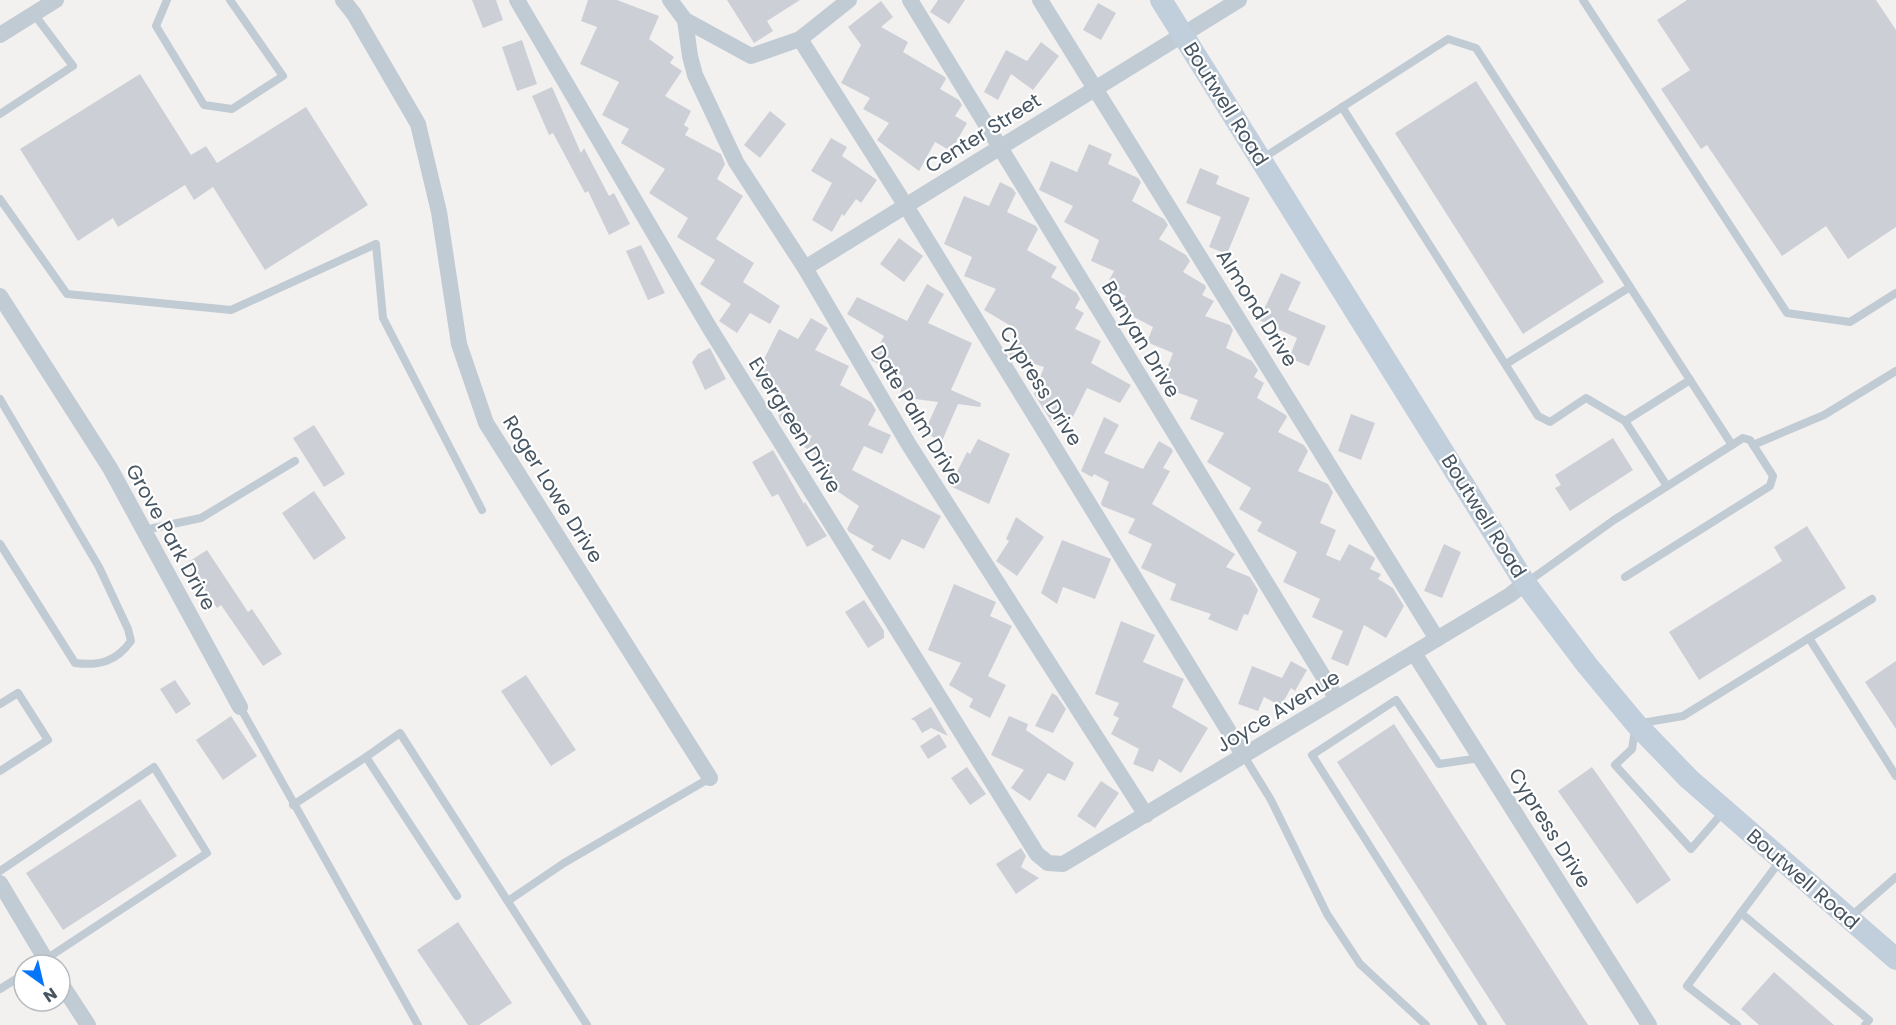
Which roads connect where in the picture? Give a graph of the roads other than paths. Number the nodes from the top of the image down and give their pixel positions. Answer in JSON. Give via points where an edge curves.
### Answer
{"nodes":[{"id":1,"x":56,"y":0,"type":"edge"},
{"id":2,"x":165,"y":0,"type":"edge"},
{"id":3,"x":230,"y":0,"type":"edge"},
{"id":4,"x":343,"y":0,"type":"edge"},
{"id":5,"x":517,"y":0,"type":"edge"},
{"id":6,"x":670,"y":0,"type":"edge"},
{"id":7,"x":849,"y":0,"type":"edge"},
{"id":8,"x":910,"y":0,"type":"edge"},
{"id":9,"x":1040,"y":0,"type":"edge"},
{"id":10,"x":1161,"y":0,"type":"edge"},
{"id":11,"x":1239,"y":0,"type":"edge"},
{"id":12,"x":1583,"y":0,"type":"edge"},
{"id":13,"x":34,"y":14,"type":"junction"},
{"id":14,"x":685,"y":20,"type":"junction"},
{"id":15,"x":1183,"y":34,"type":"junction"},
{"id":16,"x":0,"y":36,"type":"edge"},
{"id":17,"x":800,"y":39,"type":"junction"},
{"id":18,"x":1096,"y":88,"type":"junction"},
{"id":19,"x":1342,"y":107,"type":"junction"},
{"id":20,"x":0,"y":114,"type":"edge"},
{"id":21,"x":1000,"y":148,"type":"junction"},
{"id":22,"x":1261,"y":159,"type":"junction"},
{"id":23,"x":0,"y":199,"type":"edge"},
{"id":24,"x":906,"y":206,"type":"junction"},
{"id":25,"x":805,"y":268,"type":"junction"},
{"id":26,"x":1630,"y":287,"type":"junction"},
{"id":27,"x":1896,"y":293,"type":"edge"},
{"id":28,"x":0,"y":296,"type":"edge"},
{"id":29,"x":1506,"y":364,"type":"junction"},
{"id":30,"x":1896,"y":371,"type":"edge"},
{"id":31,"x":1690,"y":380,"type":"junction"},
{"id":32,"x":0,"y":399,"type":"edge"},
{"id":33,"x":1625,"y":421,"type":"junction"},
{"id":34,"x":1732,"y":445,"type":"junction"},
{"id":35,"x":1753,"y":445,"type":"junction"},
{"id":36,"x":295,"y":460,"type":"dead end"},
{"id":37,"x":1667,"y":486,"type":"junction"},
{"id":38,"x":482,"y":510,"type":"dead end"},
{"id":39,"x":144,"y":530,"type":"junction"},
{"id":40,"x":0,"y":544,"type":"edge"},
{"id":41,"x":1625,"y":577,"type":"dead end"},
{"id":42,"x":1525,"y":583,"type":"junction"},
{"id":43,"x":1872,"y":599,"type":"dead end"},
{"id":44,"x":1809,"y":638,"type":"junction"},
{"id":45,"x":1437,"y":639,"type":"junction"},
{"id":46,"x":1414,"y":653,"type":"junction"},
{"id":47,"x":1337,"y":699,"type":"junction"},
{"id":48,"x":0,"y":704,"type":"edge"},
{"id":49,"x":240,"y":707,"type":"joint"},
{"id":50,"x":1636,"y":724,"type":"junction"},
{"id":51,"x":1244,"y":756,"type":"junction"},
{"id":52,"x":366,"y":757,"type":"junction"},
{"id":53,"x":1481,"y":758,"type":"junction"},
{"id":54,"x":0,"y":771,"type":"edge"},
{"id":55,"x":1896,"y":776,"type":"edge"},
{"id":56,"x":710,"y":778,"type":"joint"},
{"id":57,"x":293,"y":805,"type":"junction"},
{"id":58,"x":1724,"y":810,"type":"junction"},
{"id":59,"x":1146,"y":815,"type":"junction"},
{"id":60,"x":1781,"y":860,"type":"junction"},
{"id":61,"x":1048,"y":863,"type":"joint"},
{"id":62,"x":0,"y":871,"type":"edge"},
{"id":63,"x":1896,"y":877,"type":"edge"},
{"id":64,"x":0,"y":883,"type":"edge"},
{"id":65,"x":457,"y":896,"type":"dead end"},
{"id":66,"x":508,"y":901,"type":"junction"},
{"id":67,"x":1741,"y":913,"type":"junction"},
{"id":68,"x":1849,"y":918,"type":"junction"},
{"id":69,"x":38,"y":953,"type":"edge"},
{"id":70,"x":59,"y":953,"type":"edge"},
{"id":71,"x":1896,"y":959,"type":"edge"},
{"id":72,"x":72,"y":1000,"type":"edge"},
{"id":73,"x":88,"y":1025,"type":"edge"},
{"id":74,"x":418,"y":1025,"type":"edge"},
{"id":75,"x":587,"y":1025,"type":"edge"},
{"id":76,"x":1426,"y":1025,"type":"edge"},
{"id":77,"x":1483,"y":1025,"type":"edge"},
{"id":78,"x":1649,"y":1025,"type":"edge"},
{"id":79,"x":1737,"y":1025,"type":"edge"},
{"id":80,"x":1865,"y":1025,"type":"edge"}],
"edges":[{"from":1,"to":13,"type":"street"},
{"from":2,"to":3,"type":"lane","via":[[156,26],[204,105],[232,109],[283,76]]},
{"from":4,"to":56,"type":"street","name":"Roger Lowe Drive","via":[[418,124],[439,212],[459,344],[486,423]]},
{"from":5,"to":61,"type":"street","name":"Evergreen Drive","via":[[709,327],[1037,854]]},
{"from":6,"to":14,"type":"street"},
{"from":7,"to":17,"type":"street"},
{"from":8,"to":21,"type":"street","name":"Banyan Drive"},
{"from":9,"to":18,"type":"street","name":"Almond Drive"},
{"from":10,"to":15,"type":"street","name":"Boutwell Road"},
{"from":11,"to":15,"type":"street","name":"Center Street"},
{"from":12,"to":27,"type":"lane","via":[[1787,313],[1850,322]]},
{"from":13,"to":16,"type":"street"},
{"from":13,"to":20,"type":"lane","via":[[73,66]]},
{"from":14,"to":17,"type":"street","via":[[751,56]]},
{"from":14,"to":25,"type":"street","name":"Date Palm Drive","via":[[695,75],[736,162]]},
{"from":15,"to":18,"type":"street","name":"Center Street"},
{"from":15,"to":22,"type":"street","name":"Boutwell Road"},
{"from":17,"to":24,"type":"street","name":"Cypress Drive"},
{"from":18,"to":21,"type":"street","name":"Center Street"},
{"from":18,"to":45,"type":"street","name":"Almond Drive"},
{"from":19,"to":22,"type":"lane"},
{"from":19,"to":26,"type":"lane","via":[[1448,39],[1476,48]]},
{"from":19,"to":29,"type":"lane"},
{"from":21,"to":24,"type":"street","name":"Center Street"},
{"from":21,"to":47,"type":"street","name":"Banyan Drive"},
{"from":22,"to":42,"type":"street","name":"Boutwell Road"},
{"from":23,"to":38,"type":"lane","via":[[67,294],[231,310],[376,244],[383,318]]},
{"from":24,"to":25,"type":"street","name":"Center Street"},
{"from":24,"to":51,"type":"street","name":"Cypress Drive"},
{"from":25,"to":59,"type":"street","name":"Date Palm Drive","via":[[909,446]]},
{"from":26,"to":29,"type":"lane"},
{"from":26,"to":31,"type":"lane"},
{"from":28,"to":39,"type":"street","name":"Grove Park Drive","via":[[110,468]]},
{"from":29,"to":33,"type":"lane","via":[[1538,416],[1550,422],[1586,398]]},
{"from":30,"to":35,"type":"lane","via":[[1824,415]]},
{"from":31,"to":33,"type":"lane"},
{"from":31,"to":34,"type":"lane"},
{"from":32,"to":40,"type":"lane","via":[[99,567],[128,628],[130,641],[123,652],[92,665],[75,663]]},
{"from":33,"to":37,"type":"lane"},
{"from":34,"to":35,"type":"lane","via":[[1743,438]]},
{"from":34,"to":37,"type":"lane"},
{"from":35,"to":41,"type":"lane","via":[[1773,476],[1770,486]]},
{"from":36,"to":39,"type":"lane","via":[[201,518]]},
{"from":37,"to":42,"type":"lane"},
{"from":39,"to":49,"type":"street","name":"Grove Park Drive"},
{"from":42,"to":45,"type":"street","name":"Joyce Avenue"},
{"from":42,"to":50,"type":"street","name":"Boutwell Road"},
{"from":43,"to":44,"type":"lane"},
{"from":44,"to":50,"type":"lane","via":[[1683,716]]},
{"from":44,"to":55,"type":"lane"},
{"from":45,"to":46,"type":"street","name":"Joyce Avenue"},
{"from":46,"to":47,"type":"street","name":"Joyce Avenue"},
{"from":46,"to":53,"type":"street","name":"Cypress Drive"},
{"from":47,"to":51,"type":"street","name":"Joyce Avenue"},
{"from":48,"to":54,"type":"lane","via":[[18,693],[48,740]]},
{"from":49,"to":57,"type":"lane","name":"Grove Park Drive"},
{"from":50,"to":58,"type":"street","name":"Boutwell Road"},
{"from":50,"to":58,"type":"lane","via":[[1632,749],[1616,765],[1691,849]]},
{"from":51,"to":59,"type":"street","name":"Joyce Avenue"},
{"from":51,"to":76,"type":"lane","via":[[1271,800],[1327,914],[1360,964]]},
{"from":52,"to":57,"type":"lane"},
{"from":52,"to":65,"type":"lane"},
{"from":52,"to":66,"type":"lane","via":[[400,733]]},
{"from":53,"to":77,"type":"lane","via":[[1439,764],[1396,700],[1312,755]]},
{"from":53,"to":78,"type":"street","name":"Cypress Drive"},
{"from":56,"to":66,"type":"lane","via":[[564,862]]},
{"from":57,"to":74,"type":"lane","name":"Grove Park Drive"},
{"from":58,"to":60,"type":"street","name":"Boutwell Road"},
{"from":59,"to":61,"type":"street","name":"Joyce Avenue","via":[[1063,864]]},
{"from":60,"to":67,"type":"lane"},
{"from":60,"to":68,"type":"street","name":"Boutwell Road"},
{"from":62,"to":70,"type":"lane","via":[[154,767],[207,853]]},
{"from":63,"to":68,"type":"lane"},
{"from":64,"to":69,"type":"street"},
{"from":66,"to":75,"type":"lane"},
{"from":67,"to":79,"type":"lane","via":[[1687,986]]},
{"from":67,"to":80,"type":"lane","via":[[1869,1020]]},
{"from":68,"to":71,"type":"street","name":"Boutwell Road"},
{"from":72,"to":73,"type":"street"}]}
